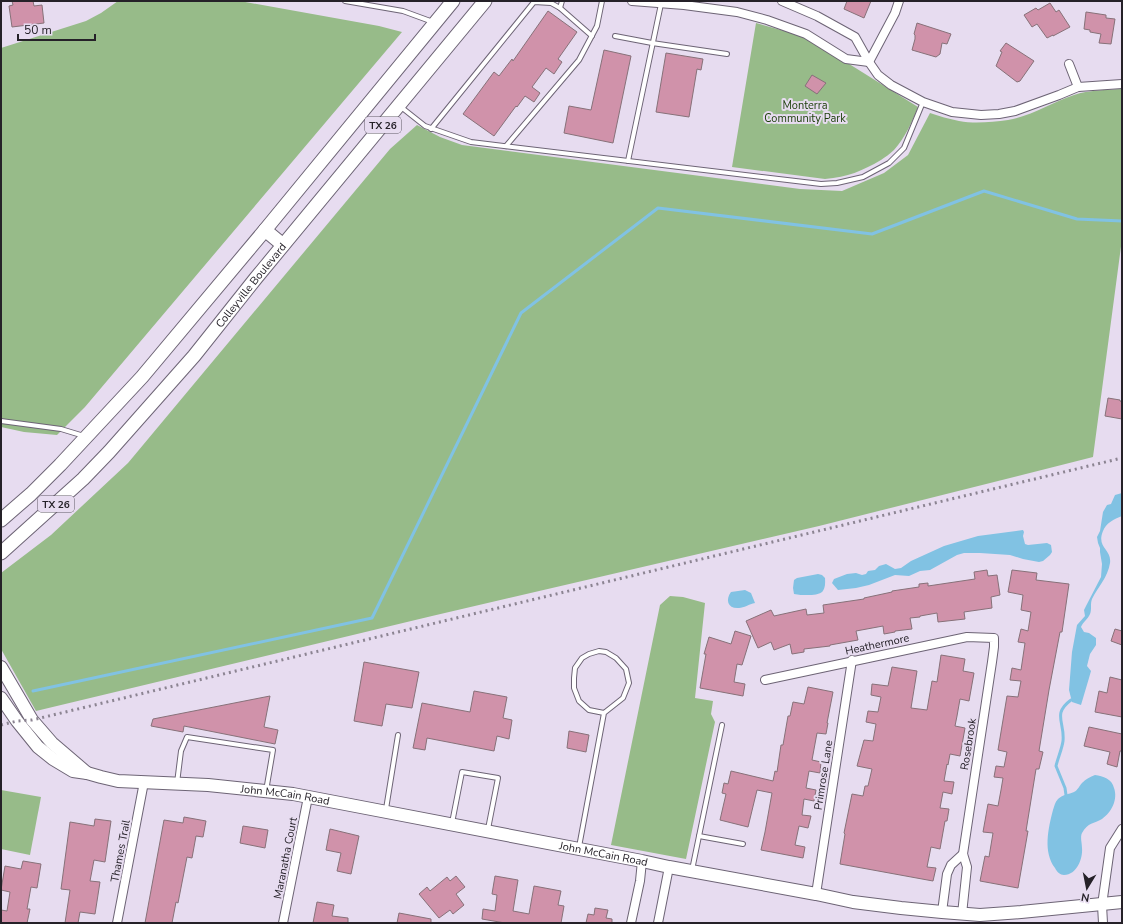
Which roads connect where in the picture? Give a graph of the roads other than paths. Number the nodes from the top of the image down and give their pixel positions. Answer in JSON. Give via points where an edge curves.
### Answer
{"nodes":[{"id":1,"x":345,"y":1,"type":"edge"},
{"id":2,"x":453,"y":1,"type":"edge"},
{"id":3,"x":485,"y":1,"type":"edge"},
{"id":4,"x":562,"y":1,"type":"edge"},
{"id":5,"x":602,"y":1,"type":"edge"},
{"id":6,"x":632,"y":1,"type":"edge"},
{"id":7,"x":782,"y":1,"type":"edge"},
{"id":8,"x":899,"y":1,"type":"edge"},
{"id":9,"x":661,"y":2,"type":"edge"},
{"id":10,"x":367,"y":3,"type":"edge"},
{"id":11,"x":560,"y":8,"type":"junction"},
{"id":12,"x":435,"y":23,"type":"junction"},
{"id":13,"x":592,"y":36,"type":"junction"},
{"id":14,"x":615,"y":36,"type":"dead end"},
{"id":15,"x":652,"y":43,"type":"junction"},
{"id":16,"x":728,"y":54,"type":"dead end"},
{"id":17,"x":869,"y":62,"type":"junction"},
{"id":18,"x":1069,"y":64,"type":"dead end"},
{"id":19,"x":1122,"y":84,"type":"edge"},
{"id":20,"x":1078,"y":87,"type":"junction"},
{"id":21,"x":923,"y":102,"type":"junction"},
{"id":22,"x":399,"y":105,"type":"junction"},
{"id":23,"x":431,"y":129,"type":"junction"},
{"id":24,"x":506,"y":146,"type":"junction"},
{"id":25,"x":628,"y":161,"type":"junction"},
{"id":26,"x":265,"y":230,"type":"junction"},
{"id":27,"x":283,"y":245,"type":"junction"},
{"id":28,"x":1,"y":421,"type":"edge"},
{"id":29,"x":87,"y":437,"type":"junction"},
{"id":30,"x":1,"y":520,"type":"edge"},
{"id":31,"x":1,"y":553,"type":"edge"},
{"id":32,"x":994,"y":638,"type":"joint"},
{"id":33,"x":852,"y":660,"type":"junction"},
{"id":34,"x":1,"y":667,"type":"edge"},
{"id":35,"x":765,"y":680,"type":"dead end"},
{"id":36,"x":1,"y":698,"type":"edge"},
{"id":37,"x":604,"y":714,"type":"junction"},
{"id":38,"x":722,"y":725,"type":"dead end"},
{"id":39,"x":398,"y":735,"type":"dead end"},
{"id":40,"x":87,"y":773,"type":"junction"},
{"id":41,"x":144,"y":782,"type":"junction"},
{"id":42,"x":177,"y":784,"type":"junction"},
{"id":43,"x":266,"y":791,"type":"junction"},
{"id":44,"x":308,"y":797,"type":"junction"},
{"id":45,"x":385,"y":812,"type":"junction"},
{"id":46,"x":452,"y":825,"type":"junction"},
{"id":47,"x":1122,"y":829,"type":"edge"},
{"id":48,"x":487,"y":832,"type":"junction"},
{"id":49,"x":699,"y":836,"type":"junction"},
{"id":50,"x":743,"y":844,"type":"dead end"},
{"id":51,"x":578,"y":849,"type":"junction"},
{"id":52,"x":963,"y":854,"type":"junction"},
{"id":53,"x":642,"y":861,"type":"junction"},
{"id":54,"x":669,"y":867,"type":"junction"},
{"id":55,"x":692,"y":871,"type":"junction"},
{"id":56,"x":816,"y":894,"type":"junction"},
{"id":57,"x":1122,"y":902,"type":"edge"},
{"id":58,"x":1102,"y":905,"type":"junction"},
{"id":59,"x":942,"y":912,"type":"junction"},
{"id":60,"x":962,"y":914,"type":"junction"},
{"id":61,"x":117,"y":923,"type":"edge"},
{"id":62,"x":283,"y":923,"type":"edge"},
{"id":63,"x":631,"y":923,"type":"edge"},
{"id":64,"x":658,"y":923,"type":"edge"},
{"id":65,"x":1103,"y":923,"type":"edge"}],
"edges":[{"from":1,"to":10,"type":"lane"},
{"from":2,"to":12,"type":"main road","number":"TX 26"},
{"from":3,"to":22,"type":"main road","name":"Colleyville Boulevard","number":"TX 26"},
{"from":4,"to":11,"type":"lane"},
{"from":5,"to":13,"type":"lane","via":[[598,26]]},
{"from":6,"to":9,"type":"street"},
{"from":7,"to":17,"type":"street","via":[[817,16],[855,37]]},
{"from":8,"to":17,"type":"street"},
{"from":9,"to":15,"type":"lane"},
{"from":9,"to":17,"type":"street","via":[[737,12],[767,20],[806,34],[846,59]]},
{"from":10,"to":12,"type":"lane","via":[[403,11]]},
{"from":11,"to":13,"type":"lane"},
{"from":11,"to":23,"type":"lane","via":[[551,3],[534,2]]},
{"from":12,"to":26,"type":"main road","number":"TX 26"},
{"from":13,"to":24,"type":"lane","via":[[579,60]]},
{"from":14,"to":15,"type":"lane"},
{"from":15,"to":16,"type":"lane"},
{"from":15,"to":25,"type":"lane"},
{"from":17,"to":21,"type":"street","via":[[878,75],[891,85]]},
{"from":18,"to":20,"type":"street"},
{"from":19,"to":20,"type":"street"},
{"from":20,"to":21,"type":"street","via":[[1015,111],[998,114],[962,114]]},
{"from":21,"to":25,"type":"lane","via":[[904,148],[889,163],[862,177],[837,183],[820,184]]},
{"from":22,"to":23,"type":"lane"},
{"from":22,"to":27,"type":"main road","name":"Colleyville Boulevard","number":"TX 26"},
{"from":23,"to":24,"type":"lane","via":[[471,142]]},
{"from":24,"to":25,"type":"lane"},
{"from":26,"to":27,"type":"main road"},
{"from":26,"to":29,"type":"main road","number":"TX 26","via":[[142,377]]},
{"from":27,"to":31,"type":"main road","name":"Colleyville Boulevard","number":"TX 26","via":[[194,356],[109,452]]},
{"from":28,"to":29,"type":"lane","via":[[61,429]]},
{"from":29,"to":30,"type":"main road","number":"TX 26","via":[[31,494]]},
{"from":32,"to":33,"type":"street","name":"Heathermore","via":[[967,637]]},
{"from":32,"to":52,"type":"street","name":"Rosebrook"},
{"from":33,"to":35,"type":"street","name":"Heathermore"},
{"from":33,"to":56,"type":"street","name":"Primrose Lane"},
{"from":34,"to":40,"type":"main road","name":"John McCain Road","via":[[32,720],[56,747]]},
{"from":36,"to":40,"type":"main road","name":"John McCain Road","via":[[38,747],[72,771]]},
{"from":37,"to":37,"type":"lane","via":[[623,698],[629,683],[626,669],[616,658],[599,651],[582,658],[576,668],[574,688],[579,701],[589,710]]},
{"from":37,"to":51,"type":"lane"},
{"from":38,"to":49,"type":"lane"},
{"from":39,"to":45,"type":"lane"},
{"from":40,"to":41,"type":"main road","name":"John McCain Road","via":[[118,781]]},
{"from":41,"to":42,"type":"main road","name":"John McCain Road"},
{"from":41,"to":61,"type":"street","name":"Thames Trail"},
{"from":42,"to":43,"type":"main road","name":"John McCain Road"},
{"from":42,"to":43,"type":"lane","via":[[181,751],[187,737],[273,750]]},
{"from":43,"to":44,"type":"main road","name":"John McCain Road"},
{"from":44,"to":45,"type":"main road","name":"John McCain Road"},
{"from":44,"to":62,"type":"street","name":"Maranatha Court"},
{"from":45,"to":46,"type":"main road","name":"John McCain Road"},
{"from":46,"to":48,"type":"main road","name":"John McCain Road"},
{"from":46,"to":48,"type":"lane","via":[[462,772],[498,778]]},
{"from":47,"to":58,"type":"street","via":[[1110,848]]},
{"from":48,"to":51,"type":"main road","name":"John McCain Road"},
{"from":49,"to":50,"type":"lane"},
{"from":49,"to":55,"type":"lane"},
{"from":51,"to":53,"type":"main road","name":"John McCain Road"},
{"from":52,"to":59,"type":"street","via":[[951,864],[947,874]]},
{"from":52,"to":60,"type":"street","name":"Rosebrook","via":[[967,868]]},
{"from":53,"to":54,"type":"main road","name":"John McCain Road"},
{"from":53,"to":63,"type":"street"},
{"from":54,"to":55,"type":"main road","name":"John McCain Road"},
{"from":54,"to":64,"type":"street"},
{"from":55,"to":56,"type":"main road","name":"John McCain Road"},
{"from":56,"to":59,"type":"main road","name":"John McCain Road","via":[[853,902]]},
{"from":57,"to":58,"type":"main road","name":"John McCain Road"},
{"from":58,"to":60,"type":"main road","name":"John McCain Road","via":[[980,915]]},
{"from":58,"to":65,"type":"street"},
{"from":59,"to":60,"type":"main road","name":"John McCain Road"}]}
